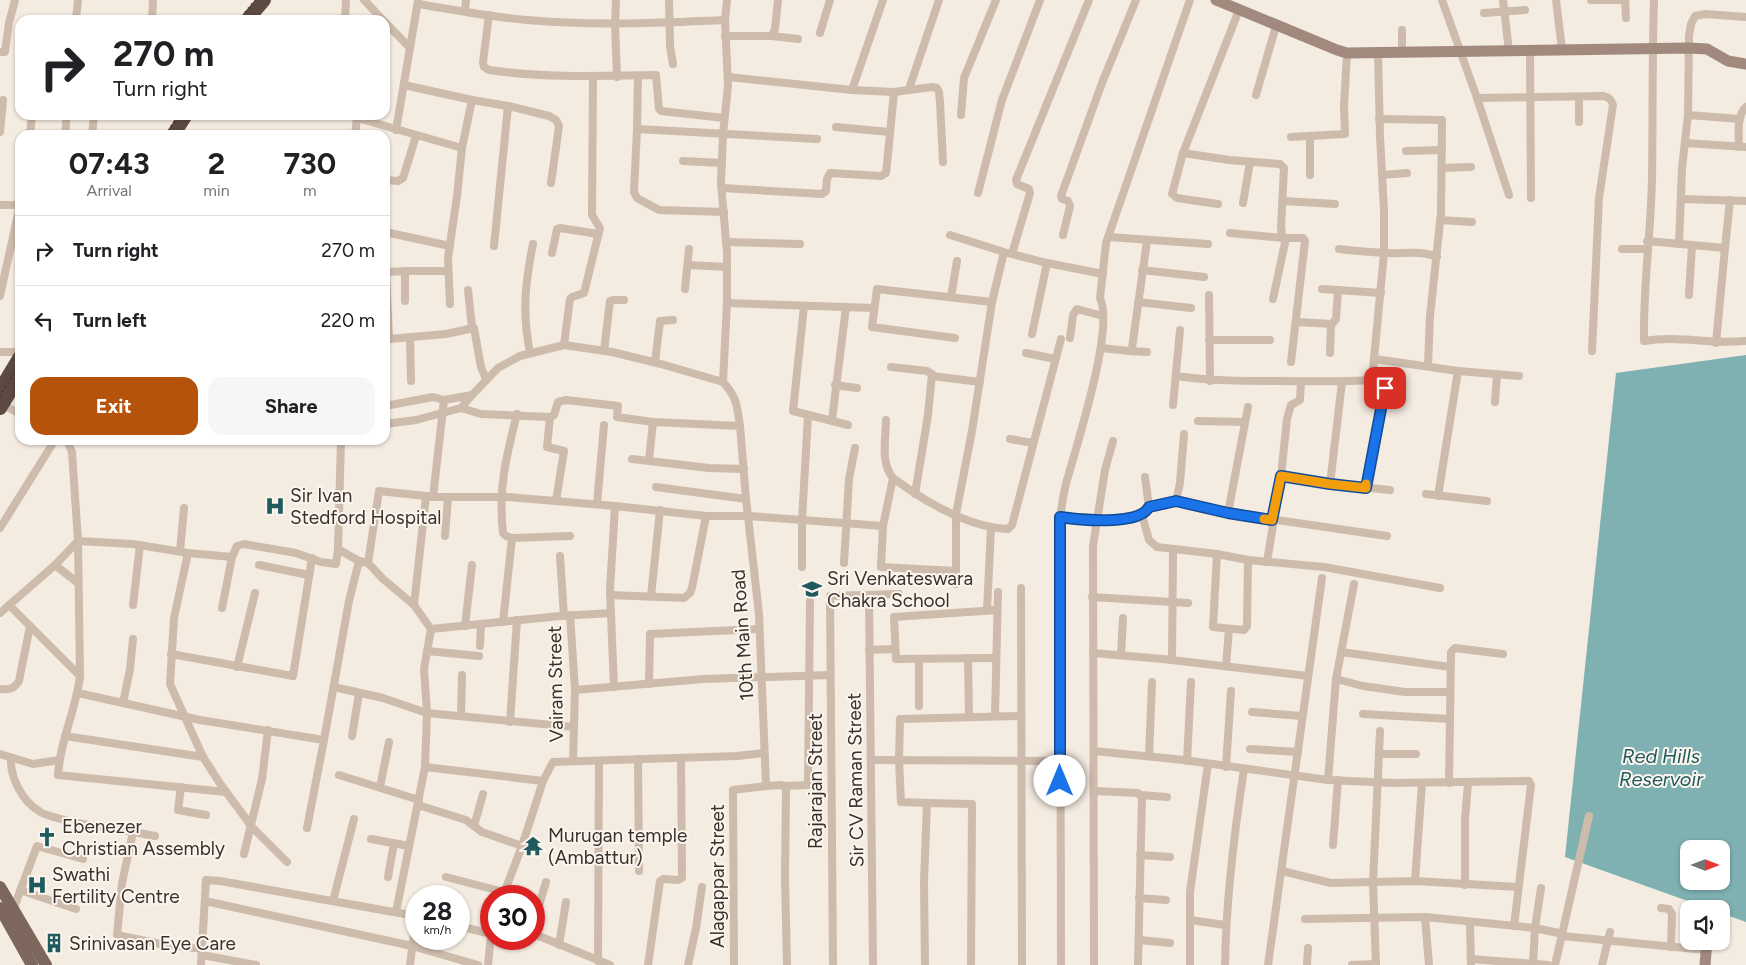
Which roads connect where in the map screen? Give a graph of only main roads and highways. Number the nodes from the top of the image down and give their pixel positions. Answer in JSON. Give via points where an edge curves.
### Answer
{"nodes":[{"id":1,"x":252,"y":0,"type":"edge"},
{"id":2,"x":264,"y":0,"type":"edge"},
{"id":3,"x":241,"y":15,"type":"edge"},
{"id":4,"x":251,"y":15,"type":"edge"},
{"id":5,"x":15,"y":365,"type":"edge"},
{"id":6,"x":15,"y":384,"type":"edge"},
{"id":7,"x":0,"y":390,"type":"edge"},
{"id":8,"x":1,"y":406,"type":"edge"},
{"id":9,"x":0,"y":888,"type":"edge"},
{"id":10,"x":0,"y":908,"type":"edge"},
{"id":11,"x":9,"y":918,"type":"edge"},
{"id":12,"x":32,"y":965,"type":"edge"},
{"id":13,"x":46,"y":965,"type":"edge"}],
"edges":[{"from":1,"to":3,"type":"highway"},
{"from":2,"to":4,"type":"highway"},
{"from":5,"to":7,"type":"highway"},
{"from":6,"to":8,"type":"highway"},
{"from":9,"to":11,"type":"main road"},
{"from":10,"to":11,"type":"main road"},
{"from":11,"to":12,"type":"main road"},
{"from":11,"to":13,"type":"main road"}]}
